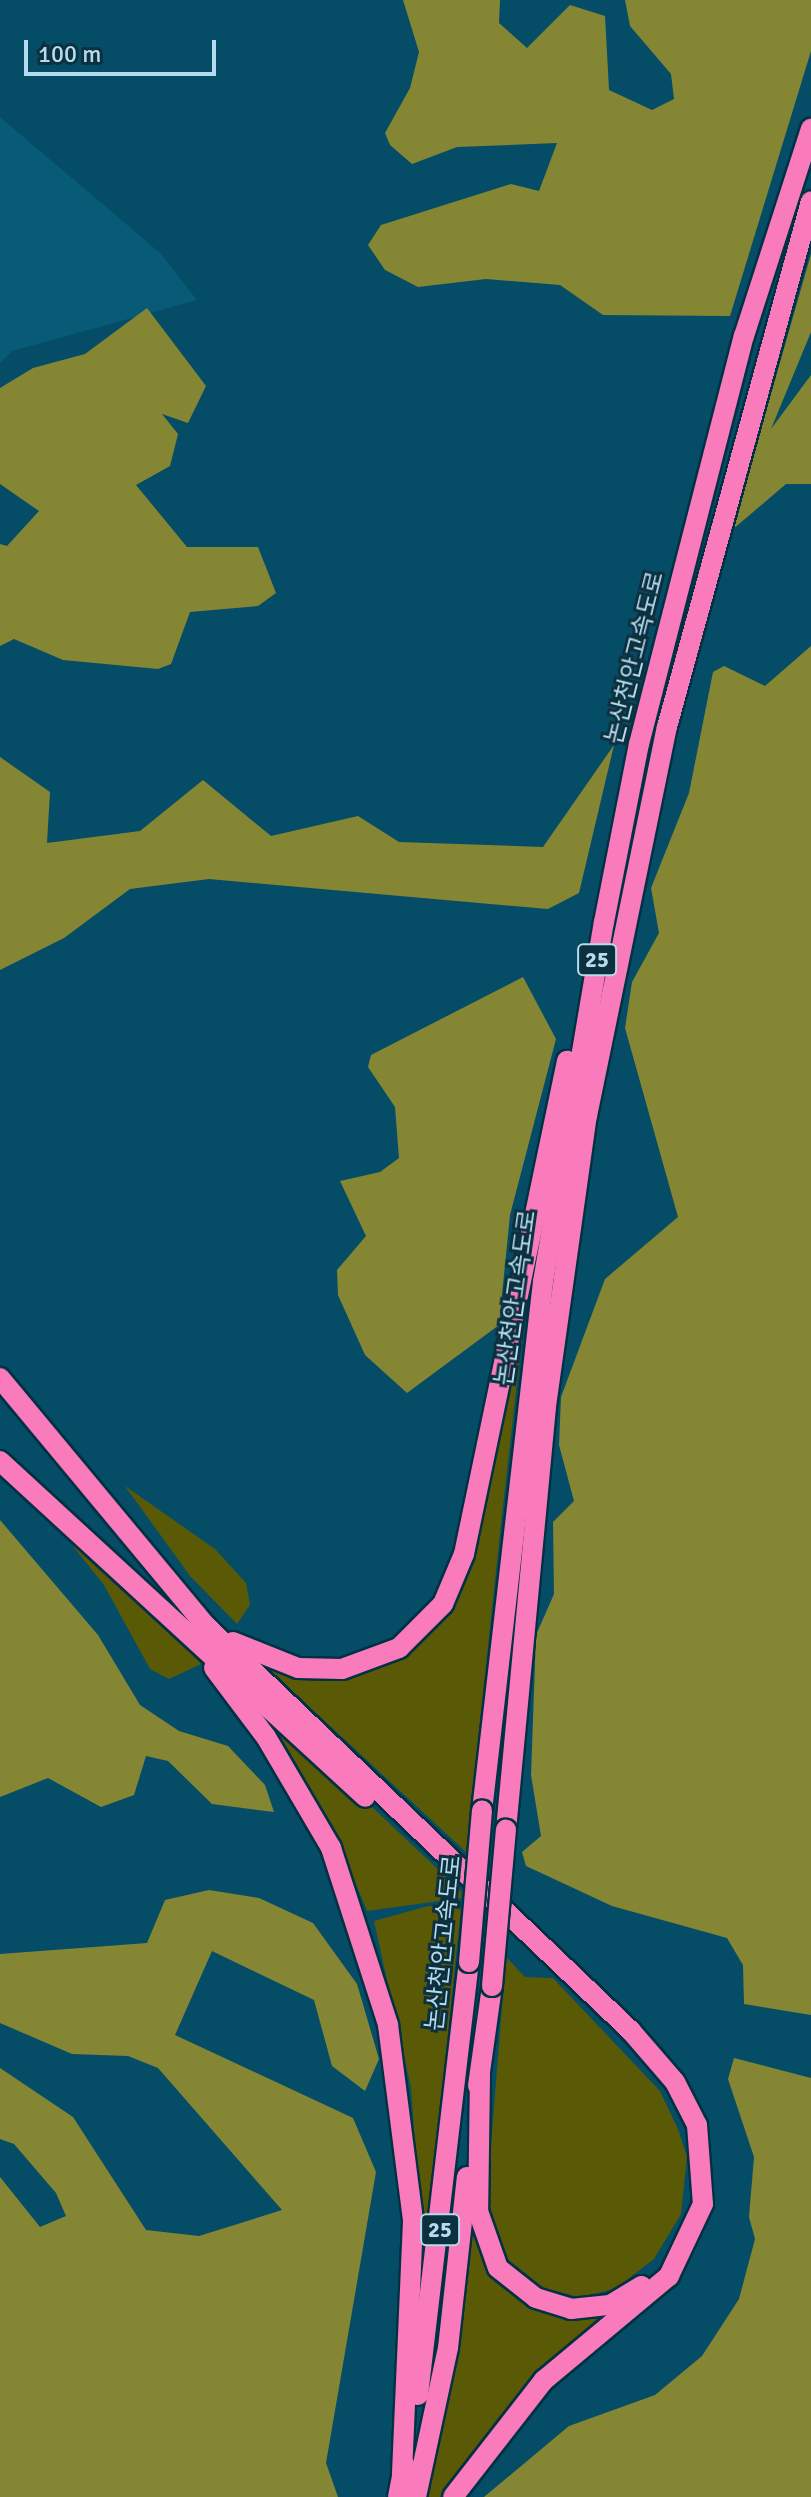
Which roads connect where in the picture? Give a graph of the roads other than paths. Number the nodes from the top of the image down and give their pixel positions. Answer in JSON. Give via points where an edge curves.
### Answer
{"nodes":[{"id":1,"x":811,"y":129,"type":"edge"},
{"id":2,"x":811,"y":201,"type":"edge"},
{"id":3,"x":604,"y":922,"type":"junction"},
{"id":4,"x":0,"y":1378,"type":"edge"},
{"id":5,"x":0,"y":1461,"type":"edge"},
{"id":6,"x":167,"y":1609,"type":"junction"},
{"id":7,"x":206,"y":1626,"type":"junction"},
{"id":8,"x":480,"y":2076,"type":"junction"},
{"id":9,"x":402,"y":2476,"type":"junction"},
{"id":10,"x":398,"y":2497,"type":"edge"},
{"id":11,"x":416,"y":2497,"type":"edge"},
{"id":12,"x":453,"y":2497,"type":"edge"}],
"edges":[{"from":1,"to":3,"type":"highway","name":"논산천안고속도로","number":"25","via":[[740,351],[639,744]]},
{"from":2,"to":8,"type":"highway","name":"논산천안고속도로","number":"25","bridge":true,"via":[[667,727],[587,1116],[548,1392]]},
{"from":3,"to":7,"type":"highway","via":[[540,1165],[464,1554],[443,1604],[399,1648],[342,1669],[276,1662]]},
{"from":3,"to":9,"type":"highway","name":"논산천안고속도로","number":"25","bridge":true,"via":[[543,1282],[428,2341]]},
{"from":4,"to":7,"type":"highway"},
{"from":5,"to":6,"type":"highway"},
{"from":6,"to":8,"type":"highway","via":[[657,2077],[687,2135],[692,2194],[674,2248],[637,2290],[596,2308],[559,2308],[498,2268],[478,2211]]},
{"from":6,"to":9,"type":"highway","via":[[241,1702],[312,1812],[343,1876],[379,1989],[411,2190]]},
{"from":7,"to":12,"type":"highway","via":[[631,2031],[675,2082],[697,2125],[703,2204],[669,2276],[544,2380]]},
{"from":8,"to":11,"type":"highway","name":"논산천안고속도로","number":"25","via":[[448,2348]]},
{"from":9,"to":10,"type":"highway","name":"논산천안고속도로","number":"25"}]}
